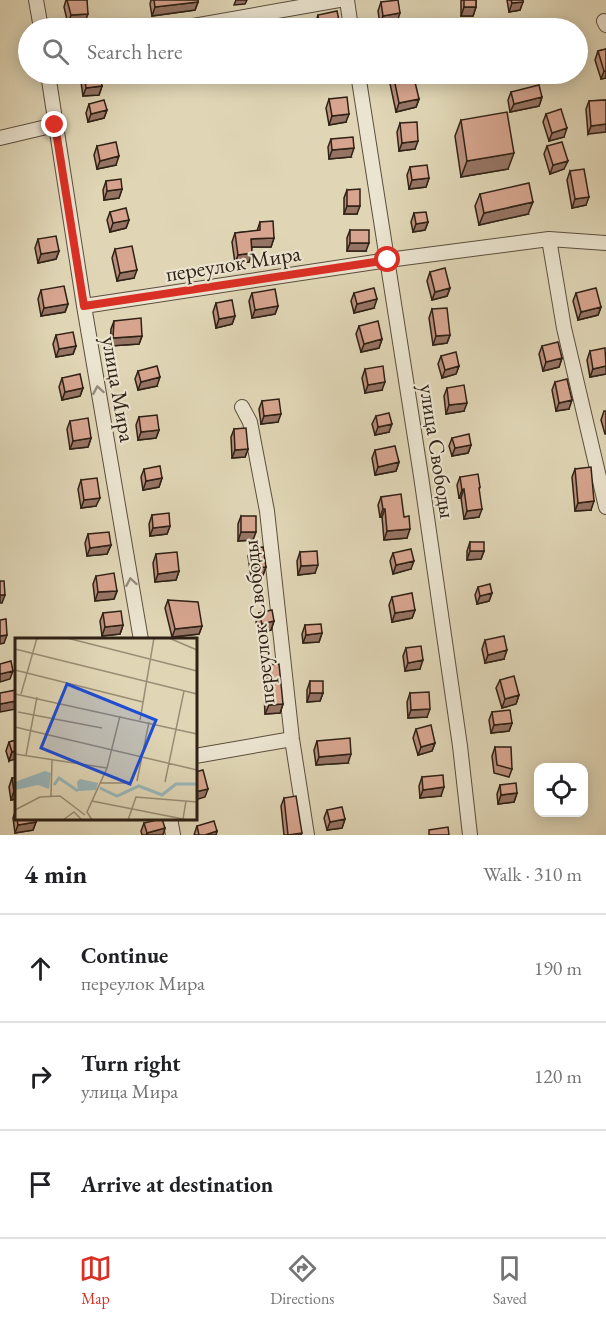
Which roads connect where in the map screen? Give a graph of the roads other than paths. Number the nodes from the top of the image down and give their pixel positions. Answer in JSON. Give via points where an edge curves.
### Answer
{"nodes":[{"id":1,"x":36,"y":0,"type":"edge"},
{"id":2,"x":339,"y":0,"type":"edge"},
{"id":3,"x":347,"y":0,"type":"edge"},
{"id":4,"x":39,"y":18,"type":"edge"},
{"id":5,"x":238,"y":18,"type":"edge"},
{"id":6,"x":350,"y":18,"type":"edge"},
{"id":7,"x":49,"y":84,"type":"edge"},
{"id":8,"x":360,"y":84,"type":"edge"},
{"id":9,"x":55,"y":125,"type":"junction"},
{"id":10,"x":0,"y":138,"type":"edge"},
{"id":11,"x":549,"y":239,"type":"junction"},
{"id":12,"x":606,"y":243,"type":"edge"},
{"id":13,"x":388,"y":260,"type":"junction"},
{"id":14,"x":84,"y":306,"type":"junction"},
{"id":15,"x":242,"y":407,"type":"dead end"},
{"id":16,"x":606,"y":507,"type":"edge"},
{"id":17,"x":141,"y":638,"type":"edge"},
{"id":18,"x":292,"y":739,"type":"junction"},
{"id":19,"x":196,"y":756,"type":"edge"},
{"id":20,"x":170,"y":820,"type":"edge"},
{"id":21,"x":173,"y":835,"type":"edge"},
{"id":22,"x":307,"y":835,"type":"edge"},
{"id":23,"x":470,"y":835,"type":"edge"}],
"edges":[{"from":1,"to":4,"type":"street"},
{"from":2,"to":5,"type":"street"},
{"from":3,"to":6,"type":"street"},
{"from":7,"to":9,"type":"street","name":"улица Мира"},
{"from":8,"to":13,"type":"street","name":"улица Свободы"},
{"from":9,"to":10,"type":"street"},
{"from":9,"to":14,"type":"street","name":"улица Мира"},
{"from":11,"to":12,"type":"street","name":"переулок Мира"},
{"from":11,"to":13,"type":"street","name":"переулок Мира"},
{"from":11,"to":16,"type":"street","via":[[564,328]]},
{"from":13,"to":14,"type":"street","name":"переулок Мира"},
{"from":13,"to":23,"type":"street","name":"улица Свободы"},
{"from":17,"to":14,"type":"street","name":"улица Мира","one_way":true},
{"from":15,"to":18,"type":"street","name":"переулок Свободы","via":[[250,422],[267,511]]},
{"from":18,"to":19,"type":"street"},
{"from":18,"to":22,"type":"street","name":"переулок Свободы"},
{"from":20,"to":21,"type":"street"}]}
